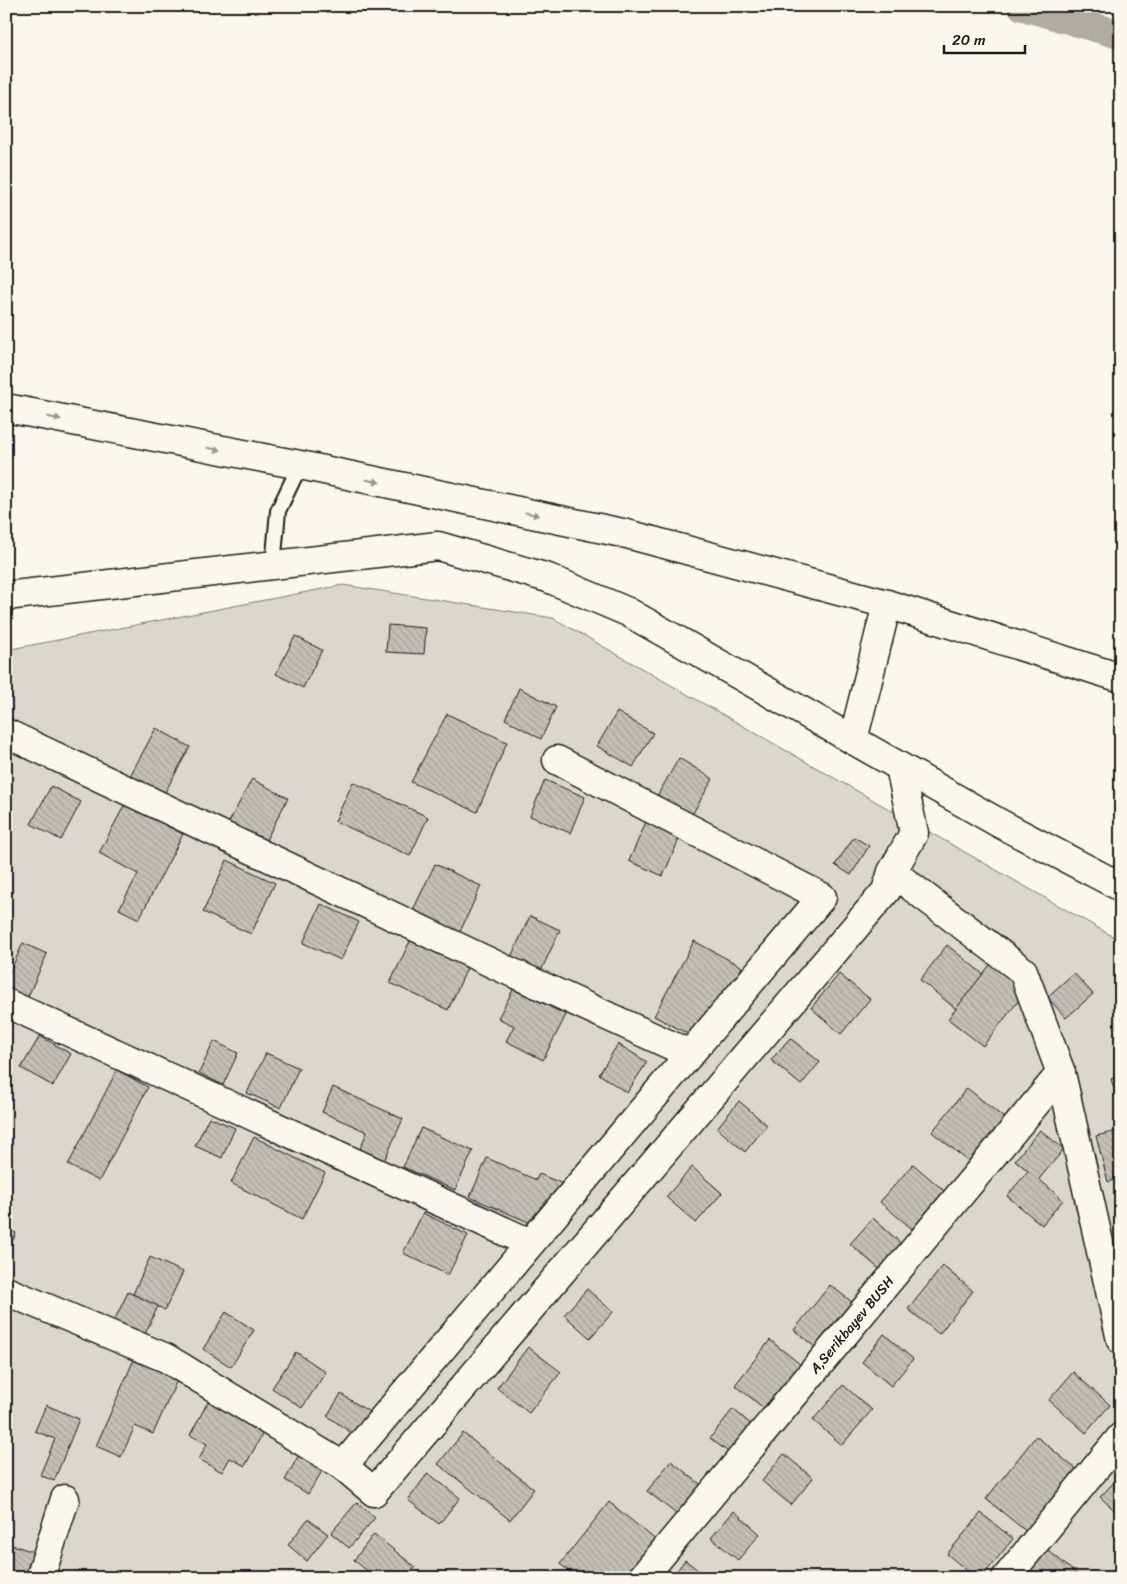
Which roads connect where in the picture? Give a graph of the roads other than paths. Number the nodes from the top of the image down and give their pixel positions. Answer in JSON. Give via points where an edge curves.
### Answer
{"nodes":[{"id":1,"x":6,"y":408,"type":"edge"},
{"id":2,"x":300,"y":466,"type":"junction"},
{"id":3,"x":272,"y":566,"type":"junction"},
{"id":4,"x":6,"y":596,"type":"edge"},
{"id":5,"x":887,"y":604,"type":"junction"},
{"id":6,"x":1121,"y":678,"type":"edge"},
{"id":7,"x":6,"y":733,"type":"edge"},
{"id":8,"x":854,"y":740,"type":"junction"},
{"id":9,"x":557,"y":760,"type":"dead end"},
{"id":10,"x":900,"y":766,"type":"junction"},
{"id":11,"x":892,"y":872,"type":"junction"},
{"id":12,"x":1121,"y":888,"type":"edge"},
{"id":13,"x":6,"y":1003,"type":"edge"},
{"id":14,"x":690,"y":1054,"type":"junction"},
{"id":15,"x":1061,"y":1073,"type":"junction"},
{"id":16,"x":530,"y":1242,"type":"junction"},
{"id":17,"x":6,"y":1291,"type":"edge"},
{"id":18,"x":1121,"y":1340,"type":"edge"},
{"id":19,"x":1121,"y":1437,"type":"edge"},
{"id":20,"x":343,"y":1466,"type":"junction"},
{"id":21,"x":65,"y":1499,"type":"dead end"},
{"id":22,"x":40,"y":1578,"type":"edge"},
{"id":23,"x":642,"y":1578,"type":"edge"},
{"id":24,"x":1006,"y":1578,"type":"edge"}],
"edges":[{"from":1,"to":2,"type":"street","one_way":true},
{"from":2,"to":3,"type":"lane","via":[[278,511]]},
{"from":2,"to":5,"type":"street","one_way":true,"via":[[627,534]]},
{"from":3,"to":4,"type":"street"},
{"from":3,"to":8,"type":"street","via":[[438,546],[539,576],[628,612]]},
{"from":5,"to":6,"type":"street"},
{"from":5,"to":8,"type":"street"},
{"from":7,"to":14,"type":"street"},
{"from":8,"to":10,"type":"street"},
{"from":9,"to":14,"type":"street","via":[[822,897]]},
{"from":10,"to":11,"type":"street","via":[[914,833]]},
{"from":10,"to":12,"type":"street"},
{"from":11,"to":15,"type":"street","via":[[1023,972]]},
{"from":11,"to":20,"type":"street","via":[[886,891],[374,1492]]},
{"from":13,"to":16,"type":"street"},
{"from":14,"to":16,"type":"street"},
{"from":15,"to":18,"type":"street"},
{"from":15,"to":23,"type":"street","name":"A,Serikbayev BUSH"},
{"from":16,"to":20,"type":"street"},
{"from":17,"to":20,"type":"street","via":[[166,1358]]},
{"from":19,"to":24,"type":"street"},
{"from":21,"to":22,"type":"street"}]}
